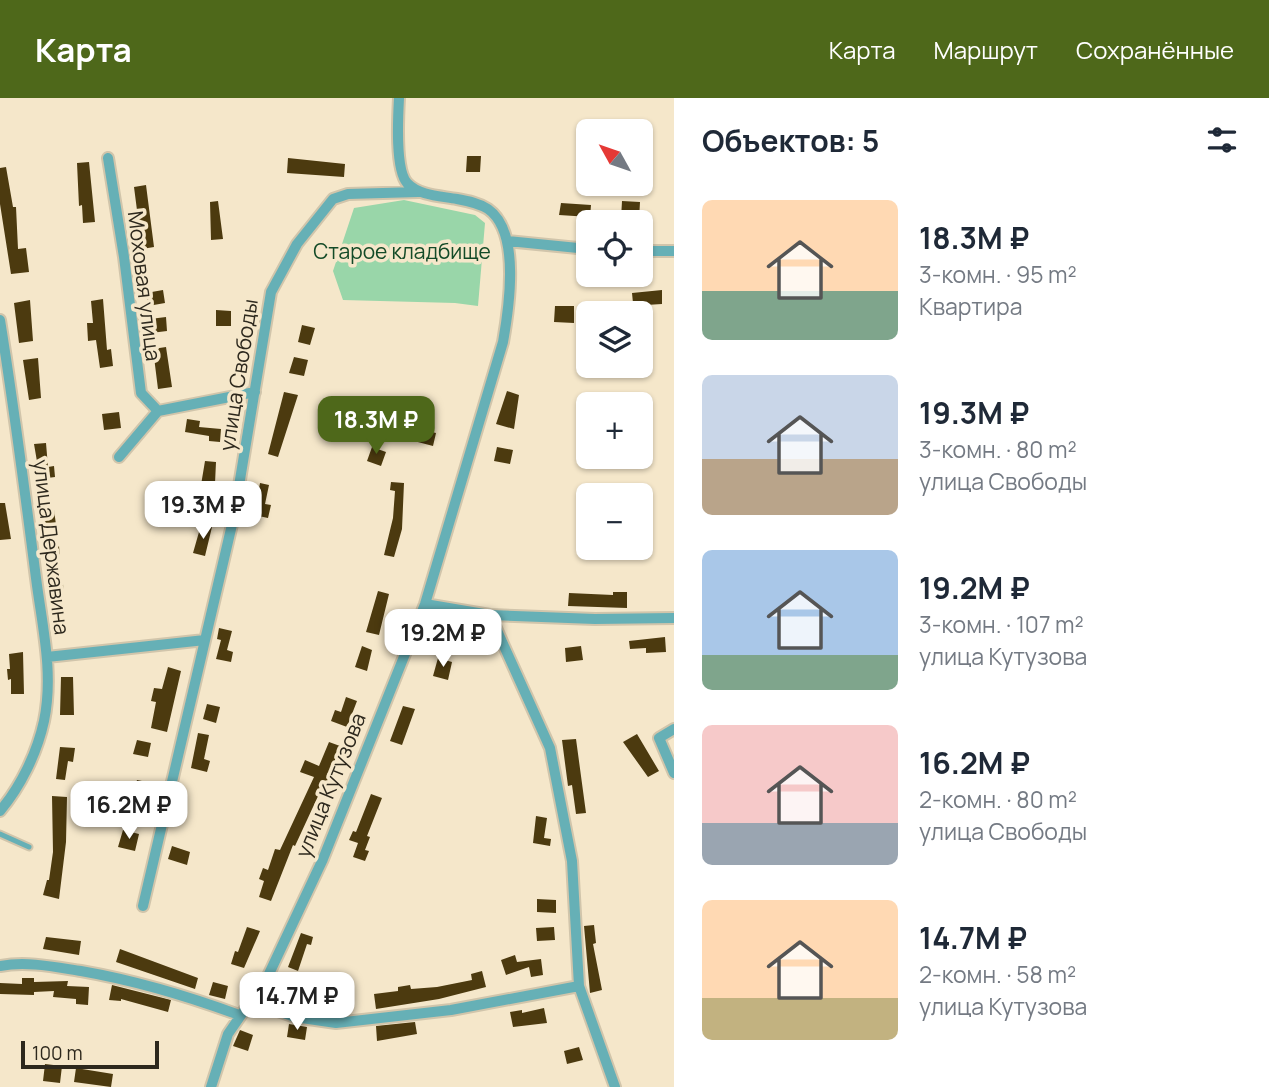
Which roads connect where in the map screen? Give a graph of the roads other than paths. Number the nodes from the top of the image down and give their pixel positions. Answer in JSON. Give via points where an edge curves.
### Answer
{"nodes":[{"id":1,"x":399,"y":98,"type":"edge"},
{"id":2,"x":108,"y":158,"type":"dead end"},
{"id":3,"x":403,"y":176,"type":"junction"},
{"id":4,"x":388,"y":191,"type":"junction"},
{"id":5,"x":420,"y":192,"type":"junction"},
{"id":6,"x":507,"y":242,"type":"junction"},
{"id":7,"x":576,"y":248,"type":"edge"},
{"id":8,"x":653,"y":251,"type":"edge"},
{"id":9,"x":674,"y":251,"type":"edge"},
{"id":10,"x":0,"y":320,"type":"edge"},
{"id":11,"x":255,"y":392,"type":"junction"},
{"id":12,"x":158,"y":411,"type":"junction"},
{"id":13,"x":119,"y":457,"type":"dead end"},
{"id":14,"x":425,"y":604,"type":"junction"},
{"id":15,"x":490,"y":615,"type":"junction"},
{"id":16,"x":674,"y":618,"type":"edge"},
{"id":17,"x":205,"y":640,"type":"junction"},
{"id":18,"x":47,"y":657,"type":"junction"},
{"id":19,"x":674,"y":729,"type":"edge"},
{"id":20,"x":674,"y":773,"type":"edge"},
{"id":21,"x":0,"y":811,"type":"edge"},
{"id":22,"x":0,"y":834,"type":"edge"},
{"id":23,"x":29,"y":847,"type":"dead end"},
{"id":24,"x":142,"y":906,"type":"dead end"},
{"id":25,"x":0,"y":966,"type":"edge"},
{"id":26,"x":579,"y":986,"type":"junction"},
{"id":27,"x":252,"y":1002,"type":"junction"},
{"id":28,"x":239,"y":1015,"type":"junction"},
{"id":29,"x":211,"y":1087,"type":"edge"},
{"id":30,"x":615,"y":1087,"type":"edge"}],
"edges":[{"from":1,"to":3,"type":"street"},
{"from":2,"to":12,"type":"street","name":"Моховая улица","via":[[141,393]]},
{"from":3,"to":4,"type":"street"},
{"from":3,"to":5,"type":"street","name":"улица Кутузова"},
{"from":4,"to":5,"type":"street","name":"улица Свободы"},
{"from":4,"to":11,"type":"street","name":"улица Свободы","via":[[333,200],[297,244],[267,306]]},
{"from":5,"to":6,"type":"street","name":"улица Кутузова","via":[[486,208],[500,221]]},
{"from":6,"to":7,"type":"street"},
{"from":6,"to":14,"type":"street","name":"улица Кутузова","via":[[503,342]]},
{"from":8,"to":9,"type":"street"},
{"from":10,"to":18,"type":"street","name":"улица Державина"},
{"from":11,"to":12,"type":"street"},
{"from":11,"to":17,"type":"street","name":"улица Свободы","via":[[234,516]]},
{"from":12,"to":13,"type":"street"},
{"from":14,"to":15,"type":"street"},
{"from":14,"to":27,"type":"street","name":"улица Кутузова","via":[[323,859]]},
{"from":15,"to":16,"type":"street"},
{"from":15,"to":26,"type":"street","via":[[550,748],[572,861]]},
{"from":17,"to":18,"type":"street"},
{"from":17,"to":24,"type":"street","name":"улица Свободы"},
{"from":18,"to":21,"type":"street","name":"улица Державина","via":[[47,698],[37,746]]},
{"from":19,"to":20,"type":"street","via":[[659,738]]},
{"from":22,"to":23,"type":"lane"},
{"from":25,"to":28,"type":"street","via":[[40,965],[118,978],[166,989]]},
{"from":26,"to":27,"type":"street","via":[[450,1010],[336,1023],[295,1017]]},
{"from":26,"to":30,"type":"street"},
{"from":27,"to":28,"type":"street","name":"улица Кутузова"},
{"from":28,"to":29,"type":"street","name":"улица Кутузова"}]}
